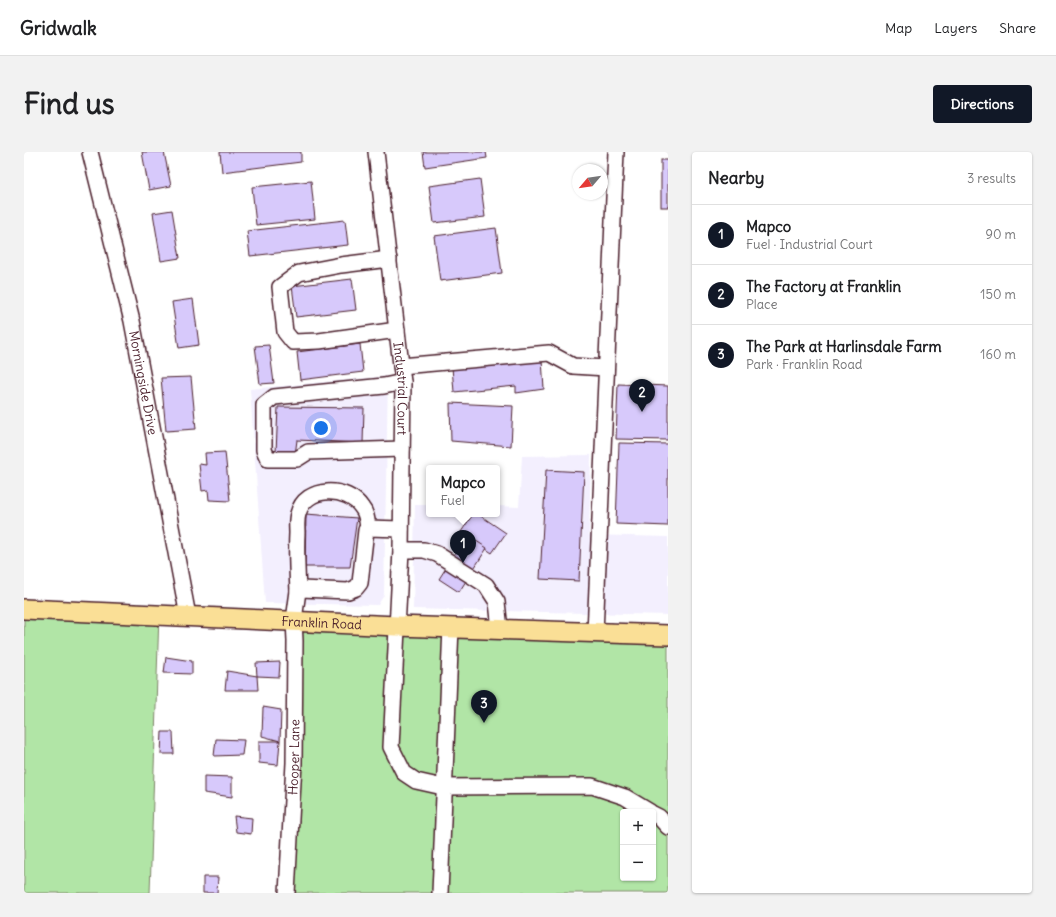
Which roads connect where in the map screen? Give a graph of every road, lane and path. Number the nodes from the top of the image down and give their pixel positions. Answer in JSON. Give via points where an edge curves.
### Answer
{"nodes":[{"id":1,"x":90,"y":152,"type":"edge"},
{"id":2,"x":376,"y":152,"type":"edge"},
{"id":3,"x":616,"y":152,"type":"edge"},
{"id":4,"x":389,"y":259,"type":"junction"},
{"id":5,"x":397,"y":330,"type":"junction"},
{"id":6,"x":402,"y":366,"type":"junction"},
{"id":7,"x":606,"y":368,"type":"junction"},
{"id":8,"x":404,"y":382,"type":"junction"},
{"id":9,"x":402,"y":449,"type":"junction"},
{"id":10,"x":368,"y":528,"type":"junction"},
{"id":11,"x":401,"y":529,"type":"junction"},
{"id":12,"x":401,"y":550,"type":"junction"},
{"id":13,"x":298,"y":591,"type":"junction"},
{"id":14,"x":24,"y":609,"type":"edge"},
{"id":15,"x":188,"y":616,"type":"junction"},
{"id":16,"x":294,"y":620,"type":"junction"},
{"id":17,"x":397,"y":626,"type":"junction"},
{"id":18,"x":451,"y":627,"type":"junction"},
{"id":19,"x":500,"y":629,"type":"junction"},
{"id":20,"x":595,"y":633,"type":"junction"},
{"id":21,"x":668,"y":635,"type":"edge"},
{"id":22,"x":443,"y":787,"type":"junction"},
{"id":23,"x":646,"y":809,"type":"edge"},
{"id":24,"x":656,"y":815,"type":"edge"},
{"id":25,"x":668,"y":827,"type":"edge"},
{"id":26,"x":287,"y":893,"type":"edge"},
{"id":27,"x":440,"y":893,"type":"edge"}],
"edges":[{"from":1,"to":15,"type":"street","name":"Morningside Drive","via":[[132,321]]},
{"from":2,"to":4,"type":"street","name":"Industrial Court"},
{"from":3,"to":7,"type":"street"},
{"from":4,"to":5,"type":"street","name":"Industrial Court"},
{"from":4,"to":5,"type":"street","via":[[299,273],[280,288],[286,332],[293,342]]},
{"from":5,"to":6,"type":"street","name":"Industrial Court"},
{"from":6,"to":7,"type":"street","via":[[549,352],[573,366]]},
{"from":6,"to":8,"type":"street","name":"Industrial Court"},
{"from":7,"to":20,"type":"street"},
{"from":8,"to":9,"type":"street","name":"Industrial Court"},
{"from":8,"to":9,"type":"street","via":[[274,397],[264,404],[264,450],[268,459],[297,459],[308,452]]},
{"from":9,"to":11,"type":"street","name":"Industrial Court"},
{"from":10,"to":11,"type":"street"},
{"from":10,"to":13,"type":"street","via":[[365,533],[360,583],[356,588],[348,591]]},
{"from":10,"to":13,"type":"street","name":"Hooper Lane","via":[[366,514],[352,497],[320,492],[304,503],[297,521]]},
{"from":11,"to":12,"type":"street","name":"Industrial Court"},
{"from":12,"to":17,"type":"street","name":"Industrial Court"},
{"from":12,"to":19,"type":"street","via":[[424,550],[437,554],[486,586],[497,602]]},
{"from":13,"to":16,"type":"street","name":"Hooper Lane"},
{"from":14,"to":15,"type":"main road","name":"Franklin Road"},
{"from":15,"to":16,"type":"main road","name":"Franklin Road"},
{"from":16,"to":17,"type":"main road","name":"Franklin Road"},
{"from":16,"to":26,"type":"street","name":"Hooper Lane","via":[[294,763]]},
{"from":17,"to":18,"type":"main road","name":"Franklin Road"},
{"from":17,"to":22,"type":"street","name":"Industrial Court","via":[[391,747],[404,774],[416,782]]},
{"from":18,"to":19,"type":"main road","name":"Franklin Road"},
{"from":18,"to":22,"type":"street"},
{"from":19,"to":20,"type":"main road","name":"Franklin Road"},
{"from":20,"to":21,"type":"main road","name":"Franklin Road"},
{"from":22,"to":23,"type":"street","name":"Industrial Court","via":[[592,786],[625,796]]},
{"from":22,"to":27,"type":"street"},
{"from":24,"to":25,"type":"street","name":"Industrial Court"}]}
